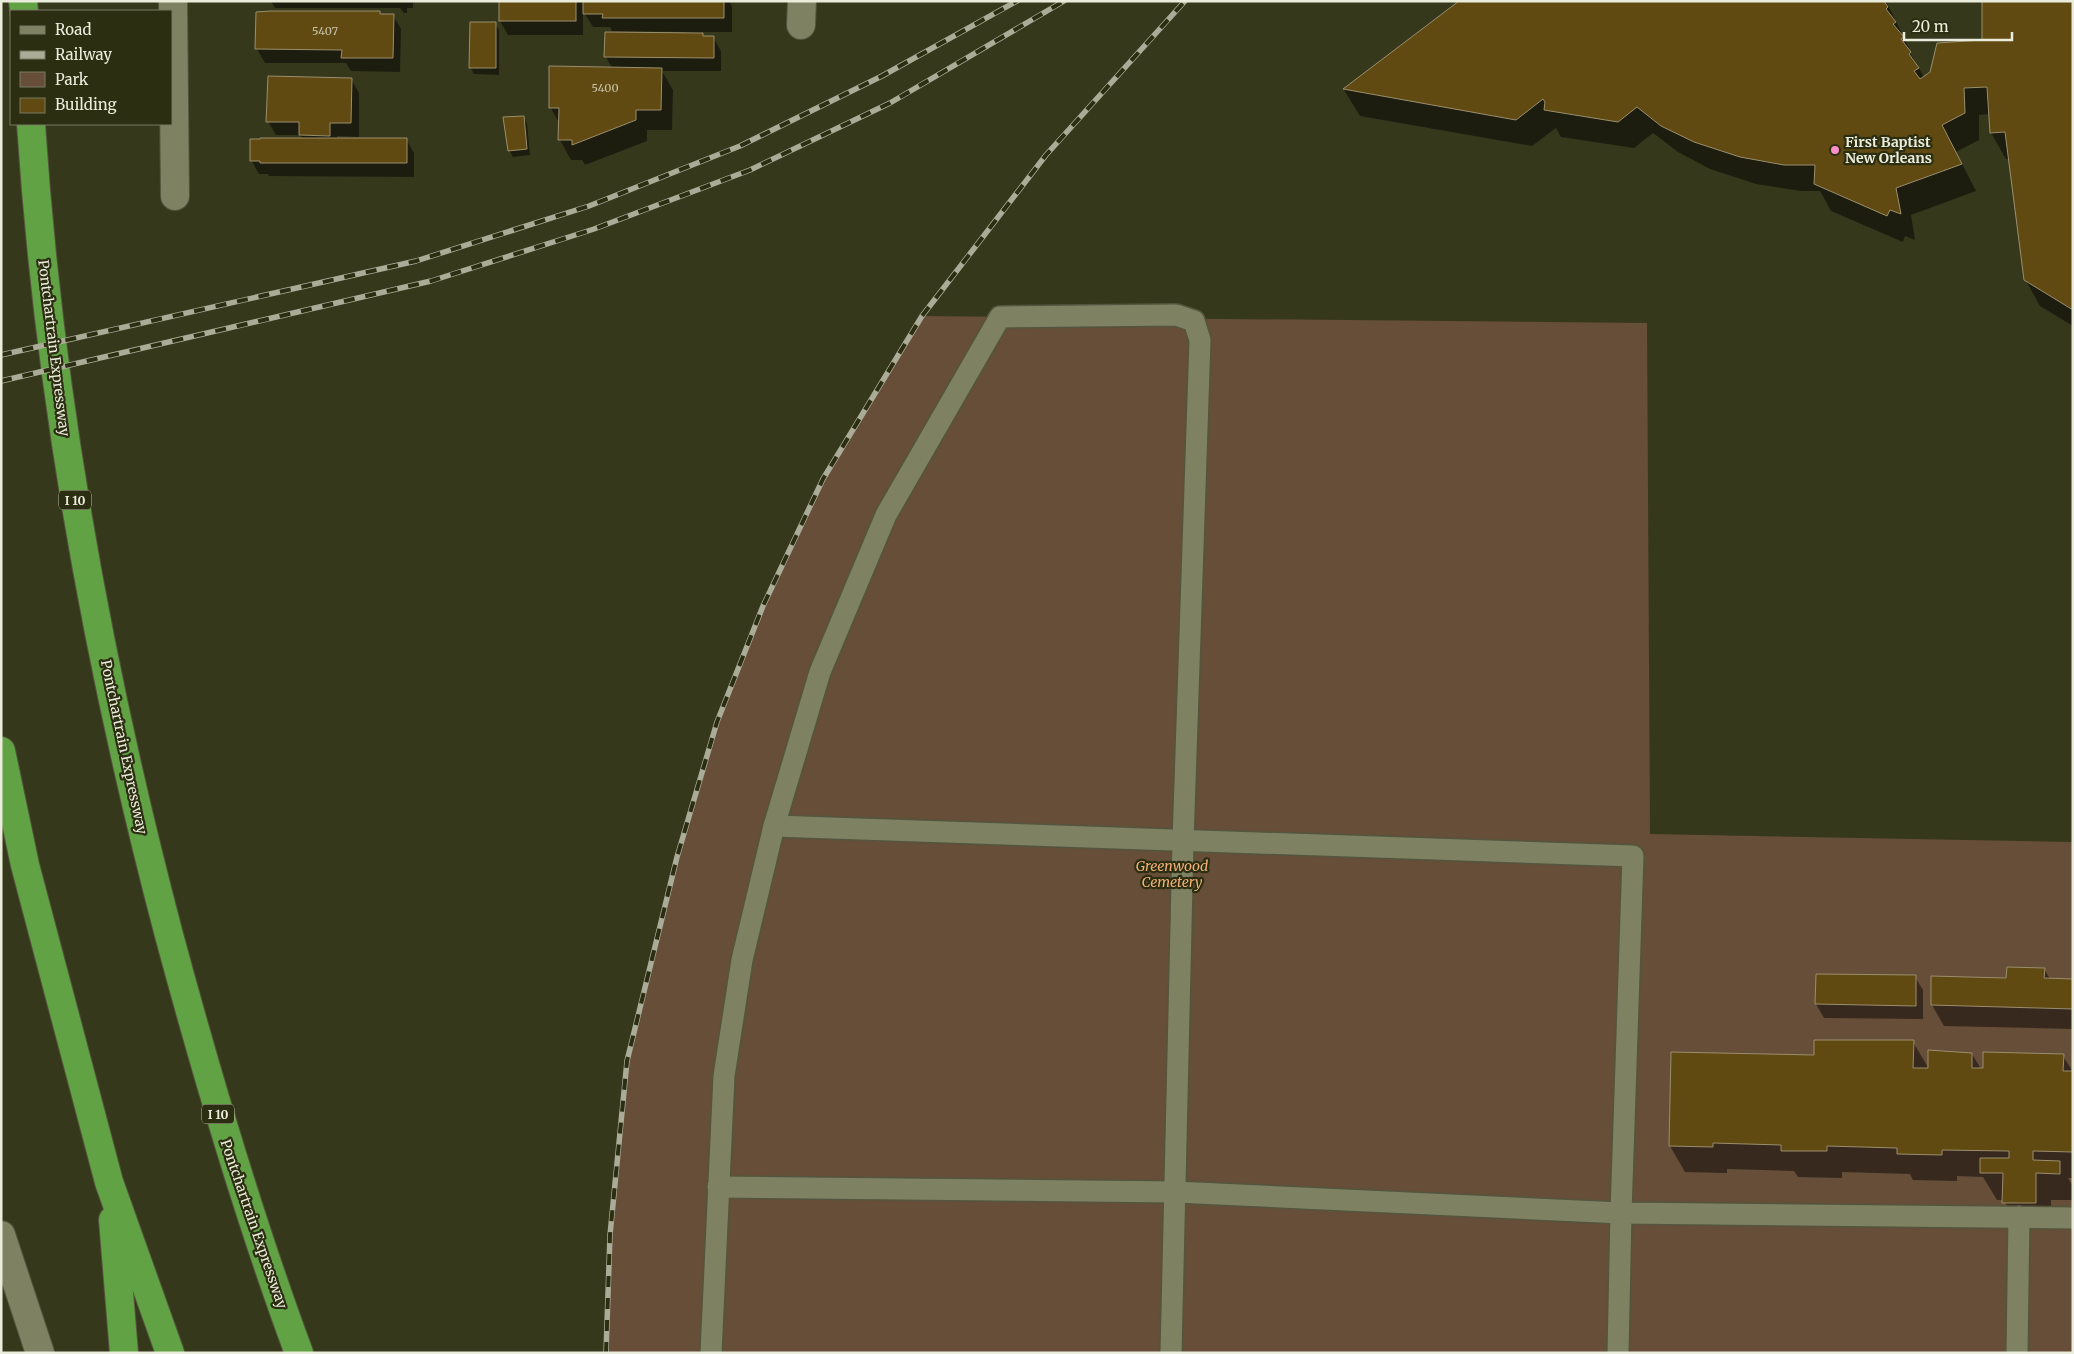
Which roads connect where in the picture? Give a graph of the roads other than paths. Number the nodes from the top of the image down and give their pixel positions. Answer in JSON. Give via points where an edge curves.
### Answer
{"nodes":[{"id":1,"x":172,"y":1,"type":"edge"},
{"id":2,"x":31,"y":125,"type":"edge"},
{"id":3,"x":175,"y":196,"type":"dead end"},
{"id":4,"x":1,"y":751,"type":"edge"},
{"id":5,"x":774,"y":826,"type":"junction"},
{"id":6,"x":1183,"y":842,"type":"junction"},
{"id":7,"x":109,"y":1182,"type":"junction"},
{"id":8,"x":718,"y":1187,"type":"junction"},
{"id":9,"x":1175,"y":1192,"type":"junction"},
{"id":10,"x":1620,"y":1213,"type":"junction"},
{"id":11,"x":2019,"y":1217,"type":"junction"},
{"id":12,"x":2073,"y":1218,"type":"edge"},
{"id":13,"x":1,"y":1236,"type":"edge"},
{"id":14,"x":40,"y":1353,"type":"edge"},
{"id":15,"x":124,"y":1353,"type":"edge"},
{"id":16,"x":170,"y":1353,"type":"edge"},
{"id":17,"x":299,"y":1353,"type":"edge"},
{"id":18,"x":711,"y":1353,"type":"edge"},
{"id":19,"x":1171,"y":1353,"type":"edge"},
{"id":20,"x":1618,"y":1353,"type":"edge"},
{"id":21,"x":2017,"y":1353,"type":"edge"}],
"edges":[{"from":1,"to":3,"type":"street"},
{"from":2,"to":17,"type":"highway","name":"Pontchartrain Expressway","number":"I 10","via":[[37,215],[68,461],[117,723],[208,1083],[246,1206]]},
{"from":4,"to":7,"type":"highway","via":[[25,865]]},
{"from":5,"to":6,"type":"lane"},
{"from":5,"to":6,"type":"lane","via":[[820,672],[886,515],[1000,317],[1176,315],[1194,322],[1200,340]]},
{"from":5,"to":8,"type":"lane","via":[[739,980],[724,1076]]},
{"from":6,"to":9,"type":"lane"},
{"from":6,"to":10,"type":"lane","via":[[1633,856]]},
{"from":7,"to":15,"type":"highway"},
{"from":7,"to":16,"type":"highway"},
{"from":8,"to":9,"type":"lane"},
{"from":8,"to":18,"type":"lane"},
{"from":9,"to":10,"type":"lane"},
{"from":9,"to":19,"type":"lane"},
{"from":10,"to":11,"type":"lane"},
{"from":10,"to":20,"type":"lane"},
{"from":11,"to":12,"type":"lane"},
{"from":11,"to":21,"type":"lane"},
{"from":13,"to":14,"type":"street"}]}
